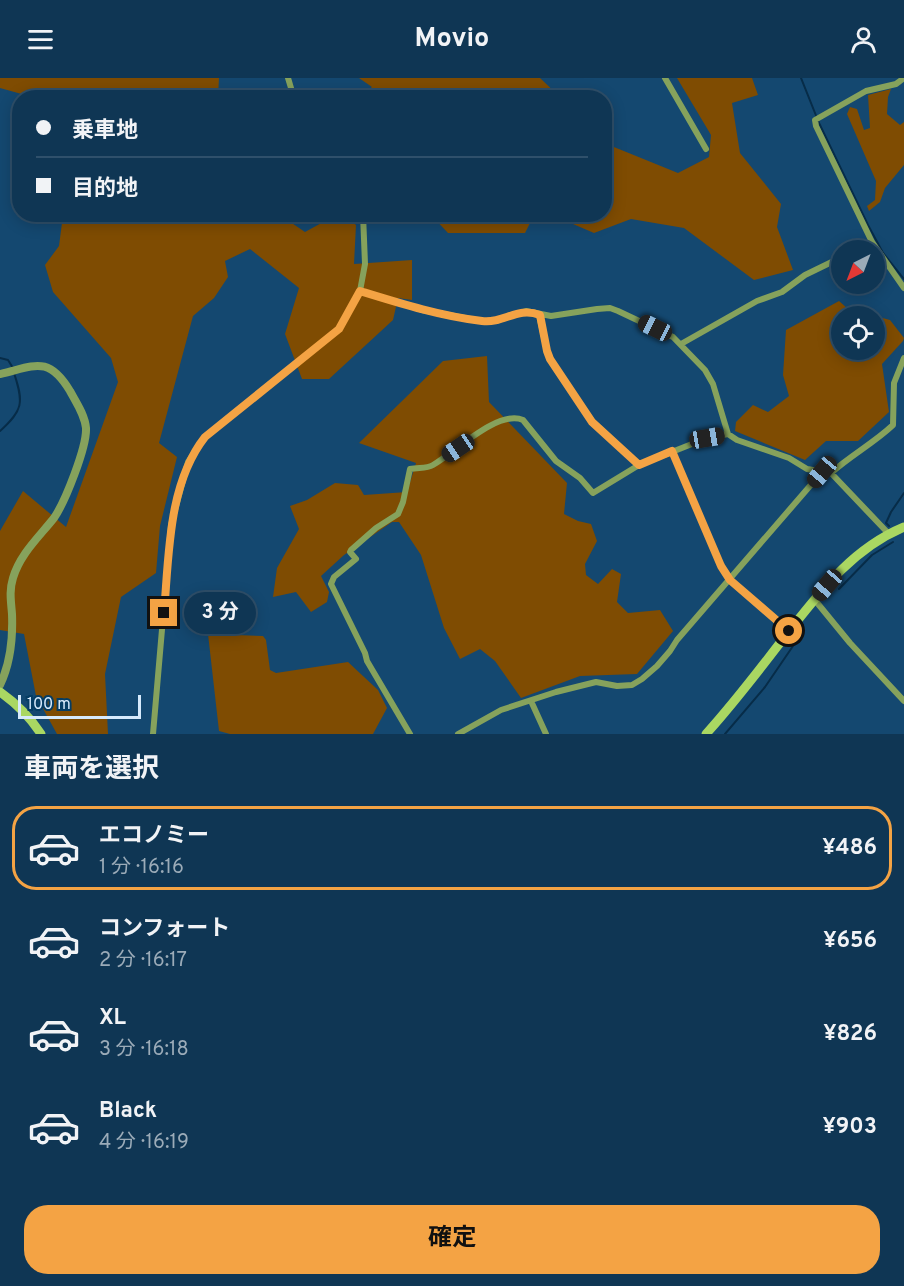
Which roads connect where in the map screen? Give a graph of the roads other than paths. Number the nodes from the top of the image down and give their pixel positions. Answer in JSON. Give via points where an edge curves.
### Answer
{"nodes":[{"id":1,"x":665,"y":78,"type":"edge"},
{"id":2,"x":904,"y":78,"type":"edge"},
{"id":3,"x":706,"y":149,"type":"dead end"},
{"id":4,"x":363,"y":222,"type":"edge"},
{"id":5,"x":871,"y":240,"type":"edge"},
{"id":6,"x":885,"y":261,"type":"edge"},
{"id":7,"x":831,"y":262,"type":"edge"},
{"id":8,"x":904,"y":288,"type":"edge"},
{"id":9,"x":360,"y":291,"type":"junction"},
{"id":10,"x":540,"y":315,"type":"junction"},
{"id":11,"x":681,"y":344,"type":"junction"},
{"id":12,"x":904,"y":358,"type":"edge"},
{"id":13,"x":0,"y":374,"type":"edge"},
{"id":14,"x":728,"y":434,"type":"junction"},
{"id":15,"x":672,"y":451,"type":"junction"},
{"id":16,"x":639,"y":465,"type":"junction"},
{"id":17,"x":822,"y":472,"type":"junction"},
{"id":18,"x":831,"y":473,"type":"junction"},
{"id":19,"x":904,"y":527,"type":"edge"},
{"id":20,"x":888,"y":533,"type":"junction"},
{"id":21,"x":730,"y":580,"type":"junction"},
{"id":22,"x":814,"y":599,"type":"junction"},
{"id":23,"x":789,"y":631,"type":"junction"},
{"id":24,"x":0,"y":685,"type":"edge"},
{"id":25,"x":0,"y":692,"type":"edge"},
{"id":26,"x":902,"y":696,"type":"edge"},
{"id":27,"x":531,"y":701,"type":"junction"},
{"id":28,"x":709,"y":733,"type":"edge"},
{"id":29,"x":41,"y":734,"type":"edge"},
{"id":30,"x":153,"y":734,"type":"edge"},
{"id":31,"x":410,"y":734,"type":"edge"},
{"id":32,"x":458,"y":734,"type":"edge"},
{"id":33,"x":546,"y":734,"type":"edge"}],
"edges":[{"from":1,"to":3,"type":"street"},
{"from":2,"to":5,"type":"street","via":[[896,84],[866,91],[815,120]]},
{"from":4,"to":9,"type":"street","via":[[365,264]]},
{"from":6,"to":8,"type":"street"},
{"from":7,"to":11,"type":"street"},
{"from":9,"to":10,"type":"street","via":[[422,310],[481,321],[496,321],[526,311]]},
{"from":9,"to":30,"type":"street","via":[[339,329],[205,437],[188,462],[171,525]]},
{"from":10,"to":11,"type":"street","via":[[610,308]]},
{"from":10,"to":16,"type":"street","via":[[554,366],[592,422]]},
{"from":11,"to":14,"type":"street","via":[[713,384]]},
{"from":12,"to":18,"type":"street","via":[[894,383],[893,424]]},
{"from":13,"to":24,"type":"street","via":[[46,366],[63,380],[86,428],[62,503],[28,548],[14,575],[10,590],[10,656]]},
{"from":14,"to":15,"type":"street"},
{"from":14,"to":17,"type":"street"},
{"from":15,"to":16,"type":"street"},
{"from":15,"to":21,"type":"street"},
{"from":16,"to":31,"type":"street","via":[[593,493],[556,461],[524,420],[516,418],[479,431],[429,467],[410,469],[398,514],[351,550],[356,559],[334,577],[332,584],[367,662]]},
{"from":17,"to":18,"type":"street"},
{"from":17,"to":21,"type":"street"},
{"from":18,"to":20,"type":"street"},
{"from":19,"to":20,"type":"main road"},
{"from":20,"to":22,"type":"main road","via":[[852,558]]},
{"from":21,"to":23,"type":"street"},
{"from":21,"to":27,"type":"street","via":[[640,681],[617,686],[596,682]]},
{"from":22,"to":23,"type":"main road"},
{"from":22,"to":26,"type":"street"},
{"from":23,"to":28,"type":"main road"},
{"from":25,"to":29,"type":"main road","via":[[16,703]]},
{"from":27,"to":32,"type":"street","via":[[501,710]]},
{"from":27,"to":33,"type":"street"}]}
